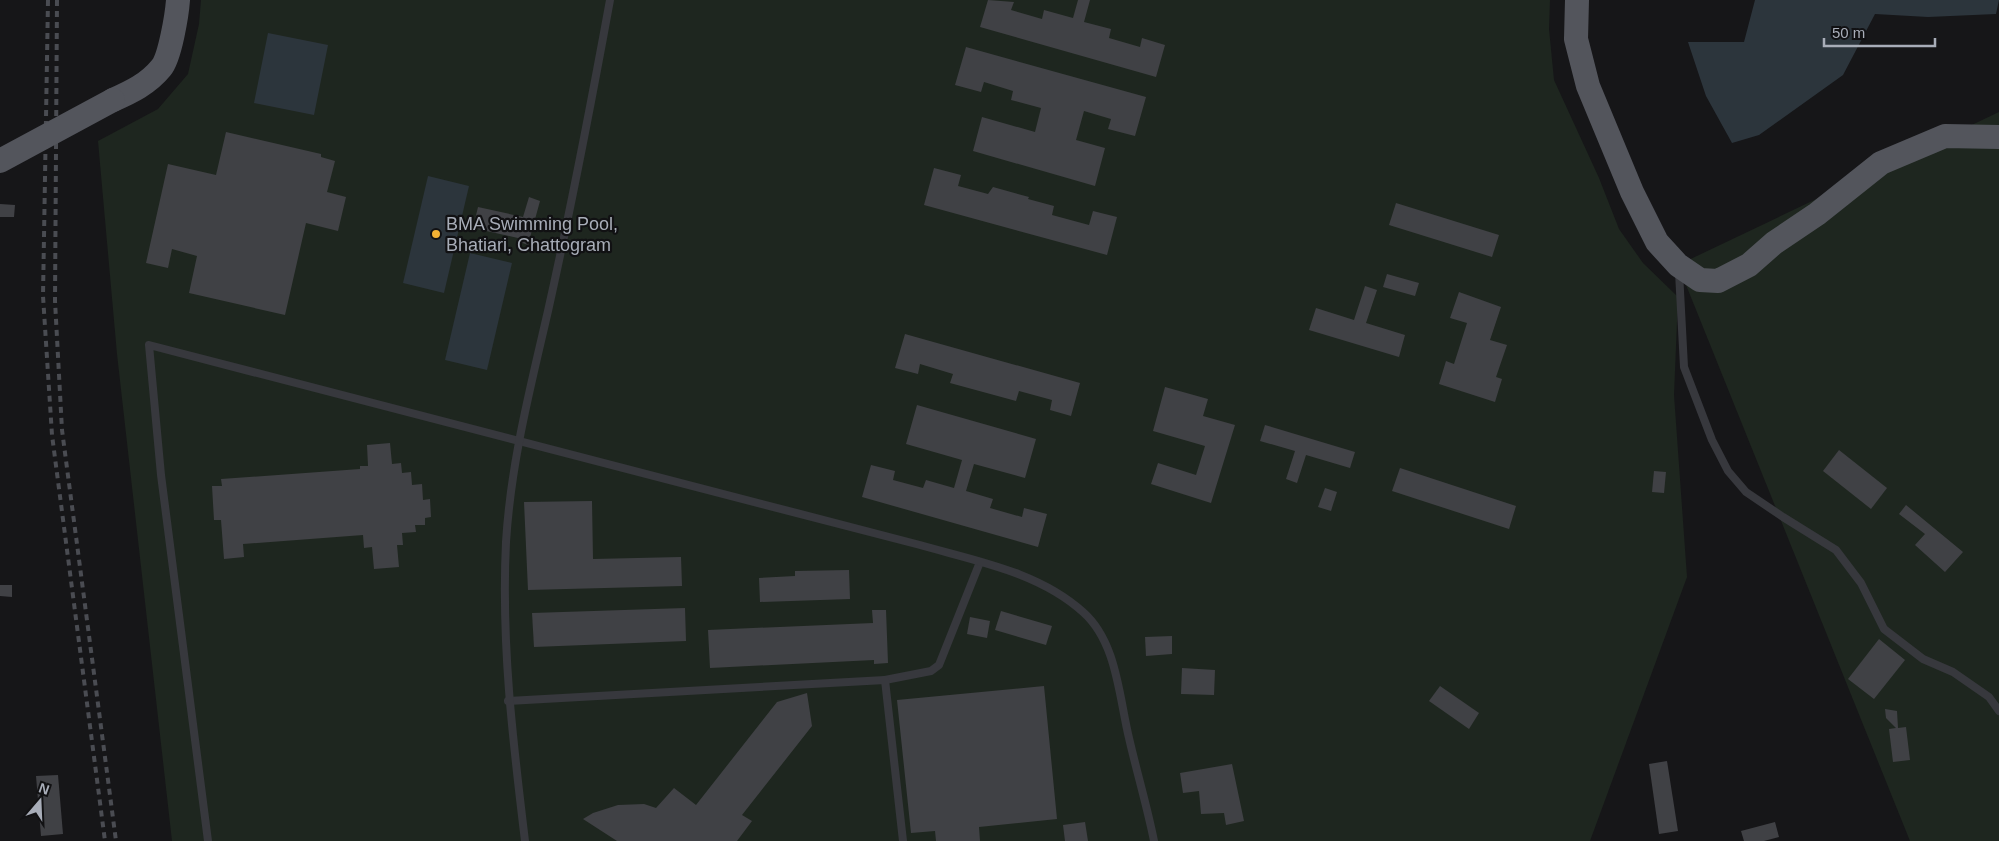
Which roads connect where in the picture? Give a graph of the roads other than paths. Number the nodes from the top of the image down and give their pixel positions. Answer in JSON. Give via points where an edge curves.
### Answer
{"nodes":[{"id":1,"x":178,"y":0,"type":"edge"},
{"id":2,"x":610,"y":0,"type":"edge"},
{"id":3,"x":1577,"y":0,"type":"edge"},
{"id":4,"x":1999,"y":137,"type":"edge"},
{"id":5,"x":0,"y":161,"type":"edge"},
{"id":6,"x":1678,"y":265,"type":"junction"},
{"id":7,"x":517,"y":442,"type":"junction"},
{"id":8,"x":980,"y":562,"type":"junction"},
{"id":9,"x":885,"y":680,"type":"junction"},
{"id":10,"x":508,"y":701,"type":"junction"},
{"id":11,"x":1999,"y":711,"type":"edge"},
{"id":12,"x":208,"y":841,"type":"edge"},
{"id":13,"x":525,"y":841,"type":"edge"},
{"id":14,"x":902,"y":841,"type":"edge"},
{"id":15,"x":1154,"y":841,"type":"edge"}],
"edges":[{"from":1,"to":5,"type":"main road","bridge":true,"via":[[163,67],[140,88]]},
{"from":2,"to":7,"type":"lane","via":[[577,171]]},
{"from":3,"to":6,"type":"main road","via":[[1576,39],[1588,86],[1632,192],[1657,242]]},
{"from":4,"to":6,"type":"main road","via":[[1945,136],[1881,163],[1749,265],[1718,281],[1700,280]]},
{"from":6,"to":11,"type":"lane","via":[[1683,305],[1684,367],[1712,440],[1728,471],[1746,492],[1836,550],[1861,583],[1884,629],[1923,659],[1953,672],[1982,692]]},
{"from":7,"to":8,"type":"lane"},
{"from":7,"to":10,"type":"lane","via":[[506,542]]},
{"from":7,"to":12,"type":"lane","via":[[149,345],[161,475]]},
{"from":8,"to":9,"type":"lane","via":[[939,665],[931,671]]},
{"from":8,"to":15,"type":"lane","via":[[1057,592],[1085,613],[1104,639]]},
{"from":9,"to":10,"type":"lane"},
{"from":9,"to":14,"type":"lane"},
{"from":10,"to":13,"type":"lane"}]}
